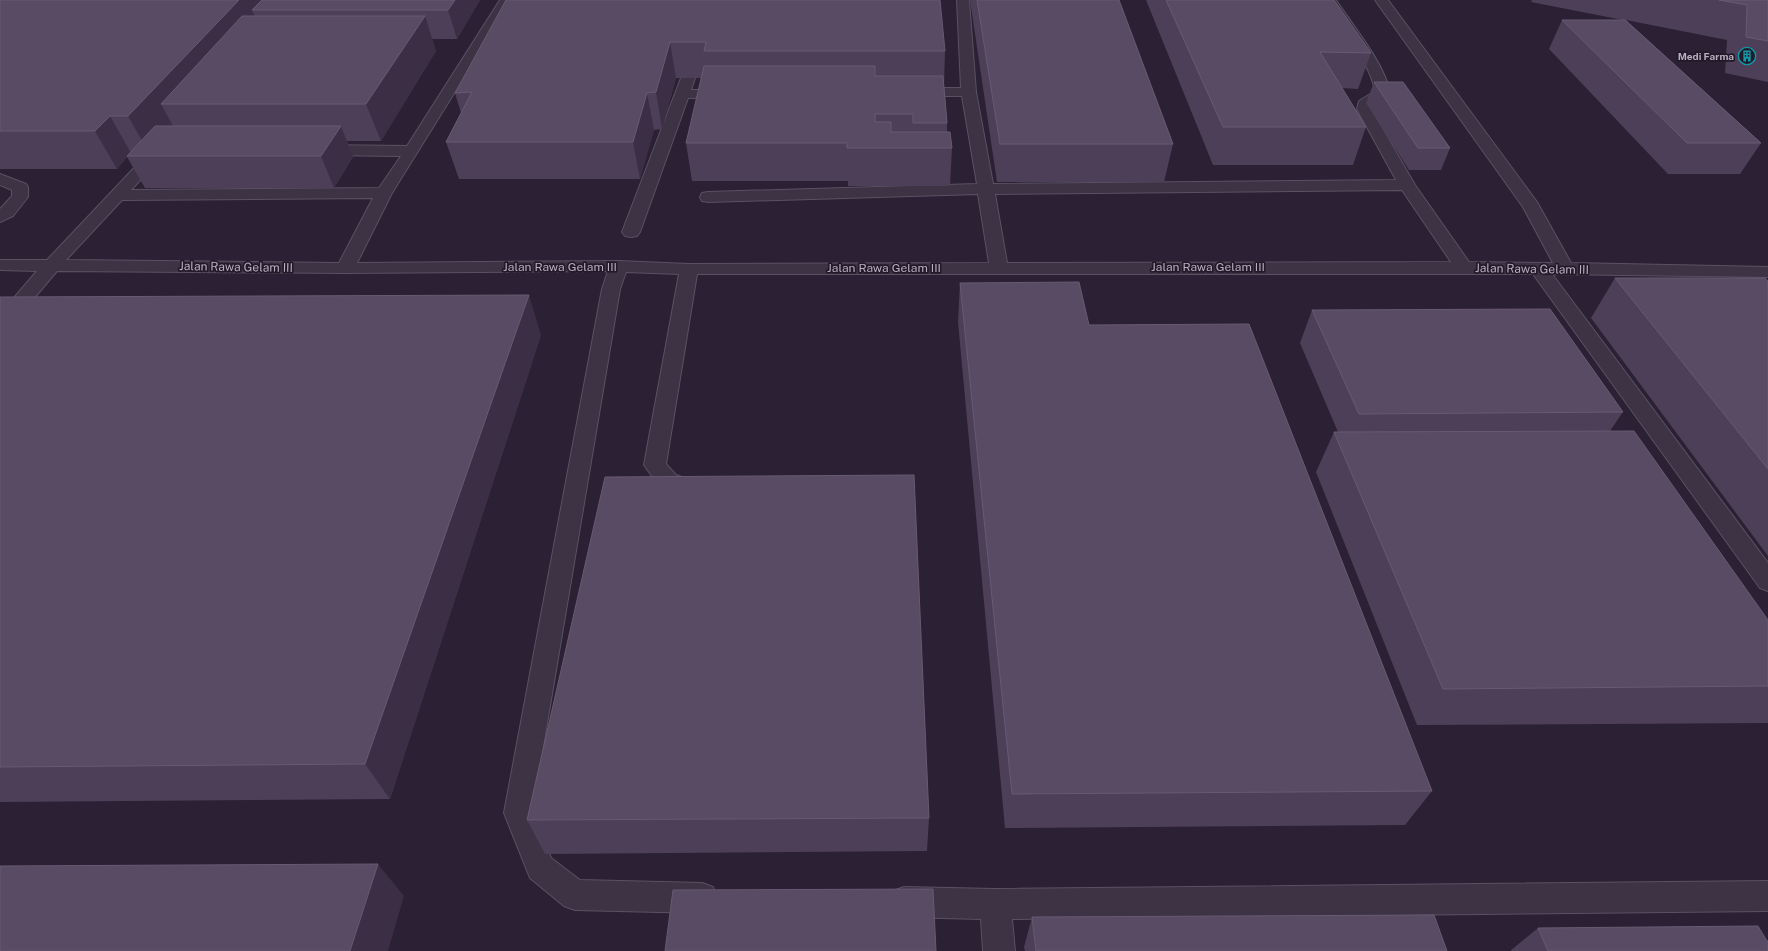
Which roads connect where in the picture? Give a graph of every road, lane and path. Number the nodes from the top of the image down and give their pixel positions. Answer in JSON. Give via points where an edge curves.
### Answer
{"nodes":[{"id":1,"x":506,"y":0,"type":"edge"},
{"id":2,"x":963,"y":0,"type":"edge"},
{"id":3,"x":1330,"y":0,"type":"edge"},
{"id":4,"x":1381,"y":0,"type":"edge"},
{"id":5,"x":688,"y":78,"type":"edge"},
{"id":6,"x":905,"y":92,"type":"edge"},
{"id":7,"x":968,"y":92,"type":"junction"},
{"id":8,"x":683,"y":94,"type":"junction"},
{"id":9,"x":738,"y":94,"type":"edge"},
{"id":10,"x":166,"y":146,"type":"edge"},
{"id":11,"x":310,"y":150,"type":"edge"},
{"id":12,"x":412,"y":151,"type":"junction"},
{"id":13,"x":0,"y":179,"type":"edge"},
{"id":14,"x":1407,"y":185,"type":"junction"},
{"id":15,"x":986,"y":189,"type":"junction"},
{"id":16,"x":384,"y":193,"type":"junction"},
{"id":17,"x":119,"y":195,"type":"junction"},
{"id":18,"x":708,"y":197,"type":"dead end"},
{"id":19,"x":0,"y":217,"type":"edge"},
{"id":20,"x":631,"y":232,"type":"dead end"},
{"id":21,"x":0,"y":265,"type":"edge"},
{"id":22,"x":52,"y":265,"type":"junction"},
{"id":23,"x":619,"y":266,"type":"junction"},
{"id":24,"x":1464,"y":267,"type":"junction"},
{"id":25,"x":345,"y":268,"type":"junction"},
{"id":26,"x":999,"y":268,"type":"junction"},
{"id":27,"x":689,"y":269,"type":"junction"},
{"id":28,"x":1540,"y":270,"type":"junction"},
{"id":29,"x":1566,"y":270,"type":"junction"},
{"id":30,"x":1768,"y":272,"type":"edge"},
{"id":31,"x":0,"y":326,"type":"edge"},
{"id":32,"x":712,"y":489,"type":"edge"},
{"id":33,"x":1768,"y":581,"type":"edge"},
{"id":34,"x":1768,"y":896,"type":"edge"},
{"id":35,"x":726,"y":898,"type":"edge"},
{"id":36,"x":876,"y":901,"type":"edge"},
{"id":37,"x":995,"y":904,"type":"junction"},
{"id":38,"x":999,"y":951,"type":"edge"}],
"edges":[{"from":1,"to":12,"type":"street"},
{"from":2,"to":7,"type":"street"},
{"from":3,"to":14,"type":"street","via":[[1383,88],[1383,93],[1364,104],[1364,109]]},
{"from":4,"to":29,"type":"street","via":[[1531,206]]},
{"from":5,"to":8,"type":"street"},
{"from":6,"to":7,"type":"street"},
{"from":7,"to":15,"type":"street"},
{"from":8,"to":9,"type":"street"},
{"from":8,"to":20,"type":"street"},
{"from":10,"to":17,"type":"street"},
{"from":11,"to":12,"type":"street"},
{"from":12,"to":16,"type":"street"},
{"from":13,"to":19,"type":"street","via":[[20,187],[20,197]]},
{"from":14,"to":15,"type":"street"},
{"from":14,"to":24,"type":"street"},
{"from":15,"to":18,"type":"street"},
{"from":15,"to":26,"type":"street"},
{"from":16,"to":17,"type":"street"},
{"from":16,"to":25,"type":"street"},
{"from":17,"to":22,"type":"street","via":[[94,218]]},
{"from":21,"to":22,"type":"street","name":"Jalan Rawa Gelam III"},
{"from":22,"to":25,"type":"street","name":"Jalan Rawa Gelam III"},
{"from":22,"to":31,"type":"street"},
{"from":23,"to":25,"type":"street","name":"Jalan Rawa Gelam III"},
{"from":23,"to":27,"type":"street","name":"Jalan Rawa Gelam III"},
{"from":23,"to":35,"type":"street","via":[[611,289],[518,813],[540,868],[576,895]]},
{"from":24,"to":26,"type":"street","name":"Jalan Rawa Gelam III"},
{"from":24,"to":28,"type":"street","name":"Jalan Rawa Gelam III"},
{"from":26,"to":27,"type":"street","name":"Jalan Rawa Gelam III"},
{"from":27,"to":32,"type":"street","via":[[655,465],[668,481],[688,490]]},
{"from":28,"to":29,"type":"street","name":"Jalan Rawa Gelam III"},
{"from":28,"to":33,"type":"street"},
{"from":29,"to":30,"type":"street","name":"Jalan Rawa Gelam III"},
{"from":34,"to":37,"type":"street"},
{"from":36,"to":37,"type":"street"},
{"from":37,"to":38,"type":"street"}]}
